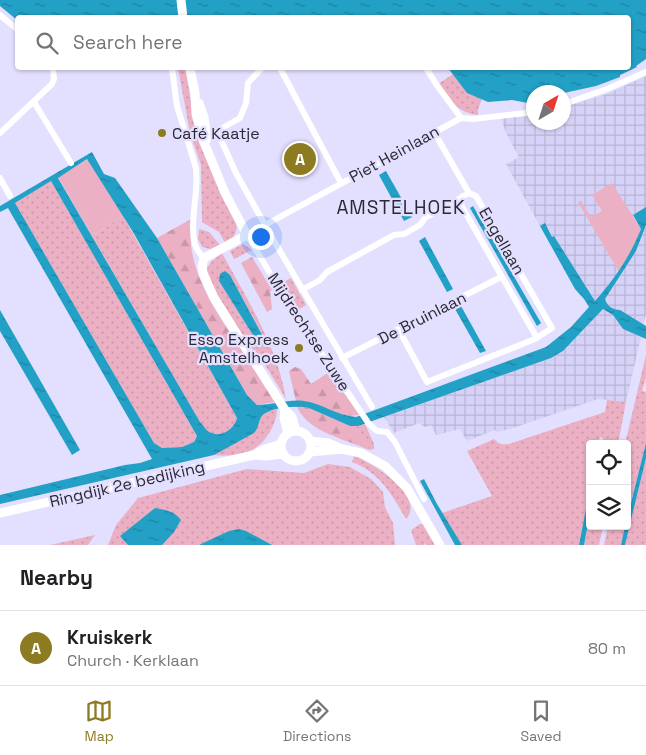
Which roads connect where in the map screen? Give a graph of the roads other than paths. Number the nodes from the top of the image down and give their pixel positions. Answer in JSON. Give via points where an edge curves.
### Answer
{"nodes":[{"id":1,"x":181,"y":2,"type":"edge"},
{"id":2,"x":0,"y":15,"type":"edge"},
{"id":3,"x":183,"y":15,"type":"edge"},
{"id":4,"x":15,"y":28,"type":"edge"},
{"id":5,"x":53,"y":70,"type":"edge"},
{"id":6,"x":172,"y":70,"type":"edge"},
{"id":7,"x":190,"y":70,"type":"edge"},
{"id":8,"x":260,"y":70,"type":"edge"},
{"id":9,"x":281,"y":70,"type":"edge"},
{"id":10,"x":427,"y":70,"type":"edge"},
{"id":11,"x":646,"y":72,"type":"edge"},
{"id":12,"x":34,"y":102,"type":"junction"},
{"id":13,"x":571,"y":102,"type":"edge"},
{"id":14,"x":526,"y":113,"type":"edge"},
{"id":15,"x":461,"y":118,"type":"junction"},
{"id":16,"x":1,"y":130,"type":"edge"},
{"id":17,"x":434,"y":132,"type":"junction"},
{"id":18,"x":71,"y":163,"type":"dead end"},
{"id":19,"x":0,"y":178,"type":"edge"},
{"id":20,"x":341,"y":183,"type":"junction"},
{"id":21,"x":466,"y":194,"type":"junction"},
{"id":22,"x":10,"y":196,"type":"dead end"},
{"id":23,"x":266,"y":226,"type":"junction"},
{"id":24,"x":247,"y":235,"type":"junction"},
{"id":25,"x":204,"y":258,"type":"junction"},
{"id":26,"x":501,"y":277,"type":"junction"},
{"id":27,"x":302,"y":290,"type":"junction"},
{"id":28,"x":399,"y":330,"type":"junction"},
{"id":29,"x":536,"y":338,"type":"junction"},
{"id":30,"x":342,"y":358,"type":"junction"},
{"id":31,"x":372,"y":406,"type":"dead end"},
{"id":32,"x":292,"y":432,"type":"junction"},
{"id":33,"x":310,"y":441,"type":"junction"},
{"id":34,"x":280,"y":444,"type":"junction"},
{"id":35,"x":342,"y":449,"type":"junction"},
{"id":36,"x":310,"y":452,"type":"junction"},
{"id":37,"x":282,"y":454,"type":"junction"},
{"id":38,"x":254,"y":455,"type":"junction"},
{"id":39,"x":424,"y":499,"type":"dead end"},
{"id":40,"x":0,"y":513,"type":"edge"},
{"id":41,"x":440,"y":545,"type":"edge"}],
"edges":[{"from":1,"to":3,"type":"street"},
{"from":2,"to":4,"type":"street"},
{"from":5,"to":12,"type":"street","via":[[53,82]]},
{"from":6,"to":25,"type":"street","via":[[177,106],[196,168],[195,246]]},
{"from":7,"to":24,"type":"street","name":"Mijdrechtse Zuwe","via":[[197,118],[208,151]]},
{"from":8,"to":23,"type":"street","name":"Mijdrechtse Zuwe","via":[[248,83],[246,103],[240,118],[217,131]]},
{"from":9,"to":20,"type":"street"},
{"from":10,"to":15,"type":"street"},
{"from":11,"to":13,"type":"street"},
{"from":12,"to":16,"type":"street"},
{"from":12,"to":18,"type":"street"},
{"from":14,"to":15,"type":"street"},
{"from":15,"to":17,"type":"street","name":"Piet Heinlaan"},
{"from":17,"to":20,"type":"street","name":"Piet Heinlaan"},
{"from":17,"to":21,"type":"street","name":"Engellaan"},
{"from":19,"to":22,"type":"street"},
{"from":20,"to":23,"type":"street","name":"Piet Heinlaan"},
{"from":21,"to":26,"type":"street","name":"Engellaan","via":[[461,205]]},
{"from":21,"to":27,"type":"street","via":[[425,218],[420,225],[404,234],[394,235]]},
{"from":21,"to":29,"type":"street","name":"Engellaan","via":[[476,196],[552,328]]},
{"from":23,"to":24,"type":"street","name":"Piet Heinlaan"},
{"from":23,"to":27,"type":"street","name":"Mijdrechtse Zuwe"},
{"from":24,"to":25,"type":"street"},
{"from":24,"to":39,"type":"street","name":"Mijdrechtse Zuwe","via":[[294,313],[369,424],[391,436]]},
{"from":25,"to":32,"type":"street","via":[[203,273],[214,298],[285,410],[284,418]]},
{"from":26,"to":28,"type":"street","name":"De Bruinlaan"},
{"from":26,"to":29,"type":"street","name":"Engellaan"},
{"from":27,"to":30,"type":"street","name":"Mijdrechtse Zuwe"},
{"from":28,"to":29,"type":"street","via":[[426,382]]},
{"from":28,"to":30,"type":"street","name":"De Bruinlaan"},
{"from":30,"to":31,"type":"street","name":"Mijdrechtse Zuwe"},
{"from":32,"to":33,"type":"street","via":[[305,434]]},
{"from":32,"to":34,"type":"street","via":[[284,436]]},
{"from":33,"to":35,"type":"street"},
{"from":33,"to":36,"type":"street"},
{"from":34,"to":37,"type":"street"},
{"from":34,"to":38,"type":"street","name":"Ringdijk 2e bedijking"},
{"from":35,"to":36,"type":"street"},
{"from":35,"to":41,"type":"street","via":[[368,456],[396,476],[407,488]]},
{"from":36,"to":37,"type":"street","via":[[297,461],[291,461]]},
{"from":37,"to":38,"type":"street","name":"Ringdijk 2e bedijking"},
{"from":38,"to":40,"type":"street","name":"Ringdijk 2e bedijking"}]}
